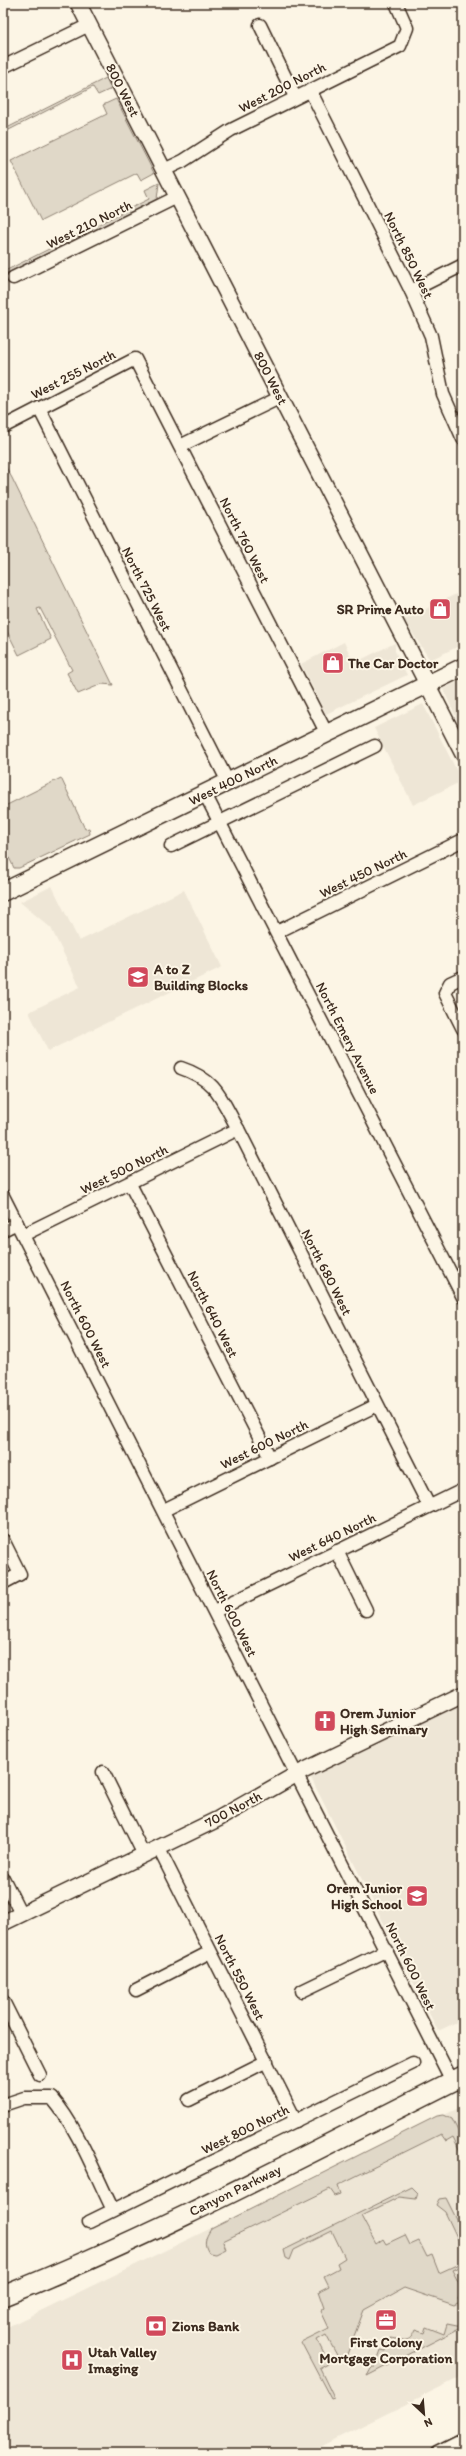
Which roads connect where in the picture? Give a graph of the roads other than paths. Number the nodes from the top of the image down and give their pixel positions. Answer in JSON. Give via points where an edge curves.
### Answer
{"nodes":[{"id":1,"x":78,"y":3,"type":"edge"},
{"id":2,"x":396,"y":3,"type":"edge"},
{"id":3,"x":89,"y":25,"type":"junction"},
{"id":4,"x":260,"y":25,"type":"dead end"},
{"id":5,"x":3,"y":67,"type":"edge"},
{"id":6,"x":310,"y":90,"type":"junction"},
{"id":7,"x":295,"y":97,"type":"junction"},
{"id":8,"x":164,"y":170,"type":"junction"},
{"id":9,"x":177,"y":196,"type":"junction"},
{"id":10,"x":463,"y":265,"type":"edge"},
{"id":11,"x":13,"y":278,"type":"dead end"},
{"id":12,"x":410,"y":290,"type":"junction"},
{"id":13,"x":135,"y":359,"type":"joint"},
{"id":14,"x":281,"y":397,"type":"junction"},
{"id":15,"x":39,"y":408,"type":"junction"},
{"id":16,"x":3,"y":427,"type":"edge"},
{"id":17,"x":463,"y":439,"type":"edge"},
{"id":18,"x":180,"y":446,"type":"junction"},
{"id":19,"x":463,"y":667,"type":"edge"},
{"id":20,"x":429,"y":684,"type":"junction"},
{"id":21,"x":327,"y":734,"type":"junction"},
{"id":22,"x":374,"y":746,"type":"dead end"},
{"id":23,"x":463,"y":754,"type":"edge"},
{"id":24,"x":228,"y":782,"type":"junction"},
{"id":25,"x":205,"y":794,"type":"junction"},
{"id":26,"x":220,"y":822,"type":"junction"},
{"id":27,"x":463,"y":840,"type":"edge"},
{"id":28,"x":171,"y":846,"type":"dead end"},
{"id":29,"x":3,"y":892,"type":"edge"},
{"id":30,"x":277,"y":932,"type":"junction"},
{"id":31,"x":463,"y":977,"type":"edge"},
{"id":32,"x":463,"y":1029,"type":"edge"},
{"id":33,"x":181,"y":1068,"type":"dead end"},
{"id":34,"x":238,"y":1129,"type":"junction"},
{"id":35,"x":130,"y":1184,"type":"junction"},
{"id":36,"x":3,"y":1196,"type":"edge"},
{"id":37,"x":17,"y":1223,"type":"junction"},
{"id":38,"x":3,"y":1230,"type":"edge"},
{"id":39,"x":23,"y":1235,"type":"junction"},
{"id":40,"x":463,"y":1297,"type":"edge"},
{"id":41,"x":378,"y":1405,"type":"junction"},
{"id":42,"x":270,"y":1458,"type":"junction"},
{"id":43,"x":463,"y":1490,"type":"edge"},
{"id":44,"x":429,"y":1506,"type":"junction"},
{"id":45,"x":164,"y":1510,"type":"junction"},
{"id":46,"x":3,"y":1540,"type":"edge"},
{"id":47,"x":337,"y":1551,"type":"junction"},
{"id":48,"x":3,"y":1583,"type":"edge"},
{"id":49,"x":366,"y":1610,"type":"dead end"},
{"id":50,"x":215,"y":1611,"type":"junction"},
{"id":51,"x":463,"y":1694,"type":"edge"},
{"id":52,"x":102,"y":1772,"type":"dead end"},
{"id":53,"x":297,"y":1774,"type":"junction"},
{"id":54,"x":158,"y":1847,"type":"junction"},
{"id":55,"x":144,"y":1854,"type":"junction"},
{"id":56,"x":3,"y":1878,"type":"edge"},
{"id":57,"x":21,"y":1914,"type":"junction"},
{"id":58,"x":3,"y":1923,"type":"edge"},
{"id":59,"x":387,"y":1950,"type":"junction"},
{"id":60,"x":210,"y":1952,"type":"junction"},
{"id":61,"x":136,"y":1990,"type":"dead end"},
{"id":62,"x":302,"y":1991,"type":"dead end"},
{"id":63,"x":3,"y":2000,"type":"edge"},
{"id":64,"x":267,"y":2061,"type":"junction"},
{"id":65,"x":413,"y":2062,"type":"dead end"},
{"id":66,"x":40,"y":2075,"type":"dead end"},
{"id":67,"x":458,"y":2078,"type":"edge"},
{"id":68,"x":190,"y":2100,"type":"dead end"},
{"id":69,"x":3,"y":2105,"type":"edge"},
{"id":70,"x":296,"y":2121,"type":"junction"},
{"id":71,"x":113,"y":2210,"type":"junction"},
{"id":72,"x":89,"y":2222,"type":"dead end"},
{"id":73,"x":3,"y":2296,"type":"edge"},
{"id":74,"x":463,"y":2440,"type":"edge"},
{"id":75,"x":437,"y":2453,"type":"edge"}],
"edges":[{"from":1,"to":3,"type":"street","name":"800 West"},
{"from":2,"to":6,"type":"street","name":"West 200 North","via":[[407,28],[400,46]]},
{"from":3,"to":5,"type":"street"},
{"from":3,"to":8,"type":"street","name":"800 West"},
{"from":4,"to":7,"type":"street"},
{"from":6,"to":7,"type":"street","name":"West 200 North"},
{"from":6,"to":12,"type":"street","name":"North 850 West"},
{"from":7,"to":8,"type":"street","name":"West 200 North","via":[[231,130],[183,161]]},
{"from":8,"to":9,"type":"street","name":"800 West"},
{"from":9,"to":11,"type":"street","name":"West 210 North"},
{"from":9,"to":14,"type":"street","name":"800 West"},
{"from":10,"to":12,"type":"street"},
{"from":12,"to":17,"type":"street","name":"North 850 West","via":[[430,336],[443,394]]},
{"from":13,"to":15,"type":"street","name":"West 255 North"},
{"from":13,"to":18,"type":"street","name":"North 760 West"},
{"from":14,"to":18,"type":"street"},
{"from":14,"to":20,"type":"street","name":"800 West","via":[[388,610]]},
{"from":15,"to":16,"type":"street","name":"West 255 North"},
{"from":15,"to":24,"type":"street","name":"North 725 West"},
{"from":18,"to":21,"type":"street","name":"North 760 West"},
{"from":19,"to":20,"type":"main road","name":"West 400 North"},
{"from":20,"to":21,"type":"main road","name":"West 400 North"},
{"from":20,"to":23,"type":"street","name":"800 West"},
{"from":21,"to":24,"type":"main road","name":"West 400 North"},
{"from":22,"to":26,"type":"street"},
{"from":24,"to":25,"type":"main road","name":"West 400 North"},
{"from":25,"to":26,"type":"street","name":"North Emery Avenue"},
{"from":25,"to":29,"type":"main road","name":"West 400 North"},
{"from":26,"to":28,"type":"street"},
{"from":26,"to":30,"type":"street","name":"North Emery Avenue"},
{"from":27,"to":30,"type":"street","name":"West 450 North"},
{"from":30,"to":40,"type":"street","name":"North Emery Avenue"},
{"from":31,"to":32,"type":"street","via":[[450,983],[444,993]]},
{"from":33,"to":34,"type":"street","name":"North 680 West","via":[[202,1076],[212,1084]]},
{"from":34,"to":35,"type":"street","name":"West 500 North"},
{"from":34,"to":41,"type":"street","name":"North 680 West"},
{"from":35,"to":39,"type":"street","name":"West 500 North"},
{"from":35,"to":42,"type":"street","name":"North 640 West"},
{"from":36,"to":37,"type":"street","name":"North 600 West"},
{"from":37,"to":38,"type":"street"},
{"from":37,"to":39,"type":"street","name":"North 600 West"},
{"from":39,"to":45,"type":"street","name":"North 600 West"},
{"from":41,"to":42,"type":"street","name":"West 600 North"},
{"from":41,"to":44,"type":"street","name":"North 680 West"},
{"from":42,"to":45,"type":"street","name":"West 600 North"},
{"from":43,"to":44,"type":"street","name":"West 640 North"},
{"from":44,"to":47,"type":"street","name":"West 640 North"},
{"from":45,"to":50,"type":"street","name":"North 600 West"},
{"from":46,"to":48,"type":"street","via":[[20,1574]]},
{"from":47,"to":49,"type":"street"},
{"from":47,"to":50,"type":"street","name":"West 640 North"},
{"from":50,"to":53,"type":"street","name":"North 600 West"},
{"from":51,"to":53,"type":"street","name":"700 North"},
{"from":52,"to":55,"type":"street"},
{"from":53,"to":54,"type":"street","name":"700 North","via":[[218,1819]]},
{"from":53,"to":59,"type":"street","name":"North 600 West"},
{"from":54,"to":55,"type":"street","name":"700 North"},
{"from":54,"to":60,"type":"street","name":"North 550 West"},
{"from":55,"to":57,"type":"street","name":"700 North"},
{"from":56,"to":57,"type":"street"},
{"from":57,"to":58,"type":"street","name":"700 North"},
{"from":59,"to":62,"type":"street"},
{"from":59,"to":67,"type":"street","name":"North 600 West","via":[[433,2044]]},
{"from":60,"to":61,"type":"street"},
{"from":60,"to":64,"type":"street","name":"North 550 West"},
{"from":63,"to":66,"type":"street"},
{"from":64,"to":68,"type":"street"},
{"from":64,"to":70,"type":"street","name":"North 550 West"},
{"from":65,"to":70,"type":"street","name":"West 800 North"},
{"from":67,"to":73,"type":"highway","name":"Canyon Parkway","via":[[141,2236]]},
{"from":69,"to":71,"type":"street","via":[[24,2098],[52,2098],[76,2136]]},
{"from":70,"to":71,"type":"street","name":"West 800 North"},
{"from":71,"to":72,"type":"street","name":"West 800 North"},
{"from":74,"to":75,"type":"street"}]}
